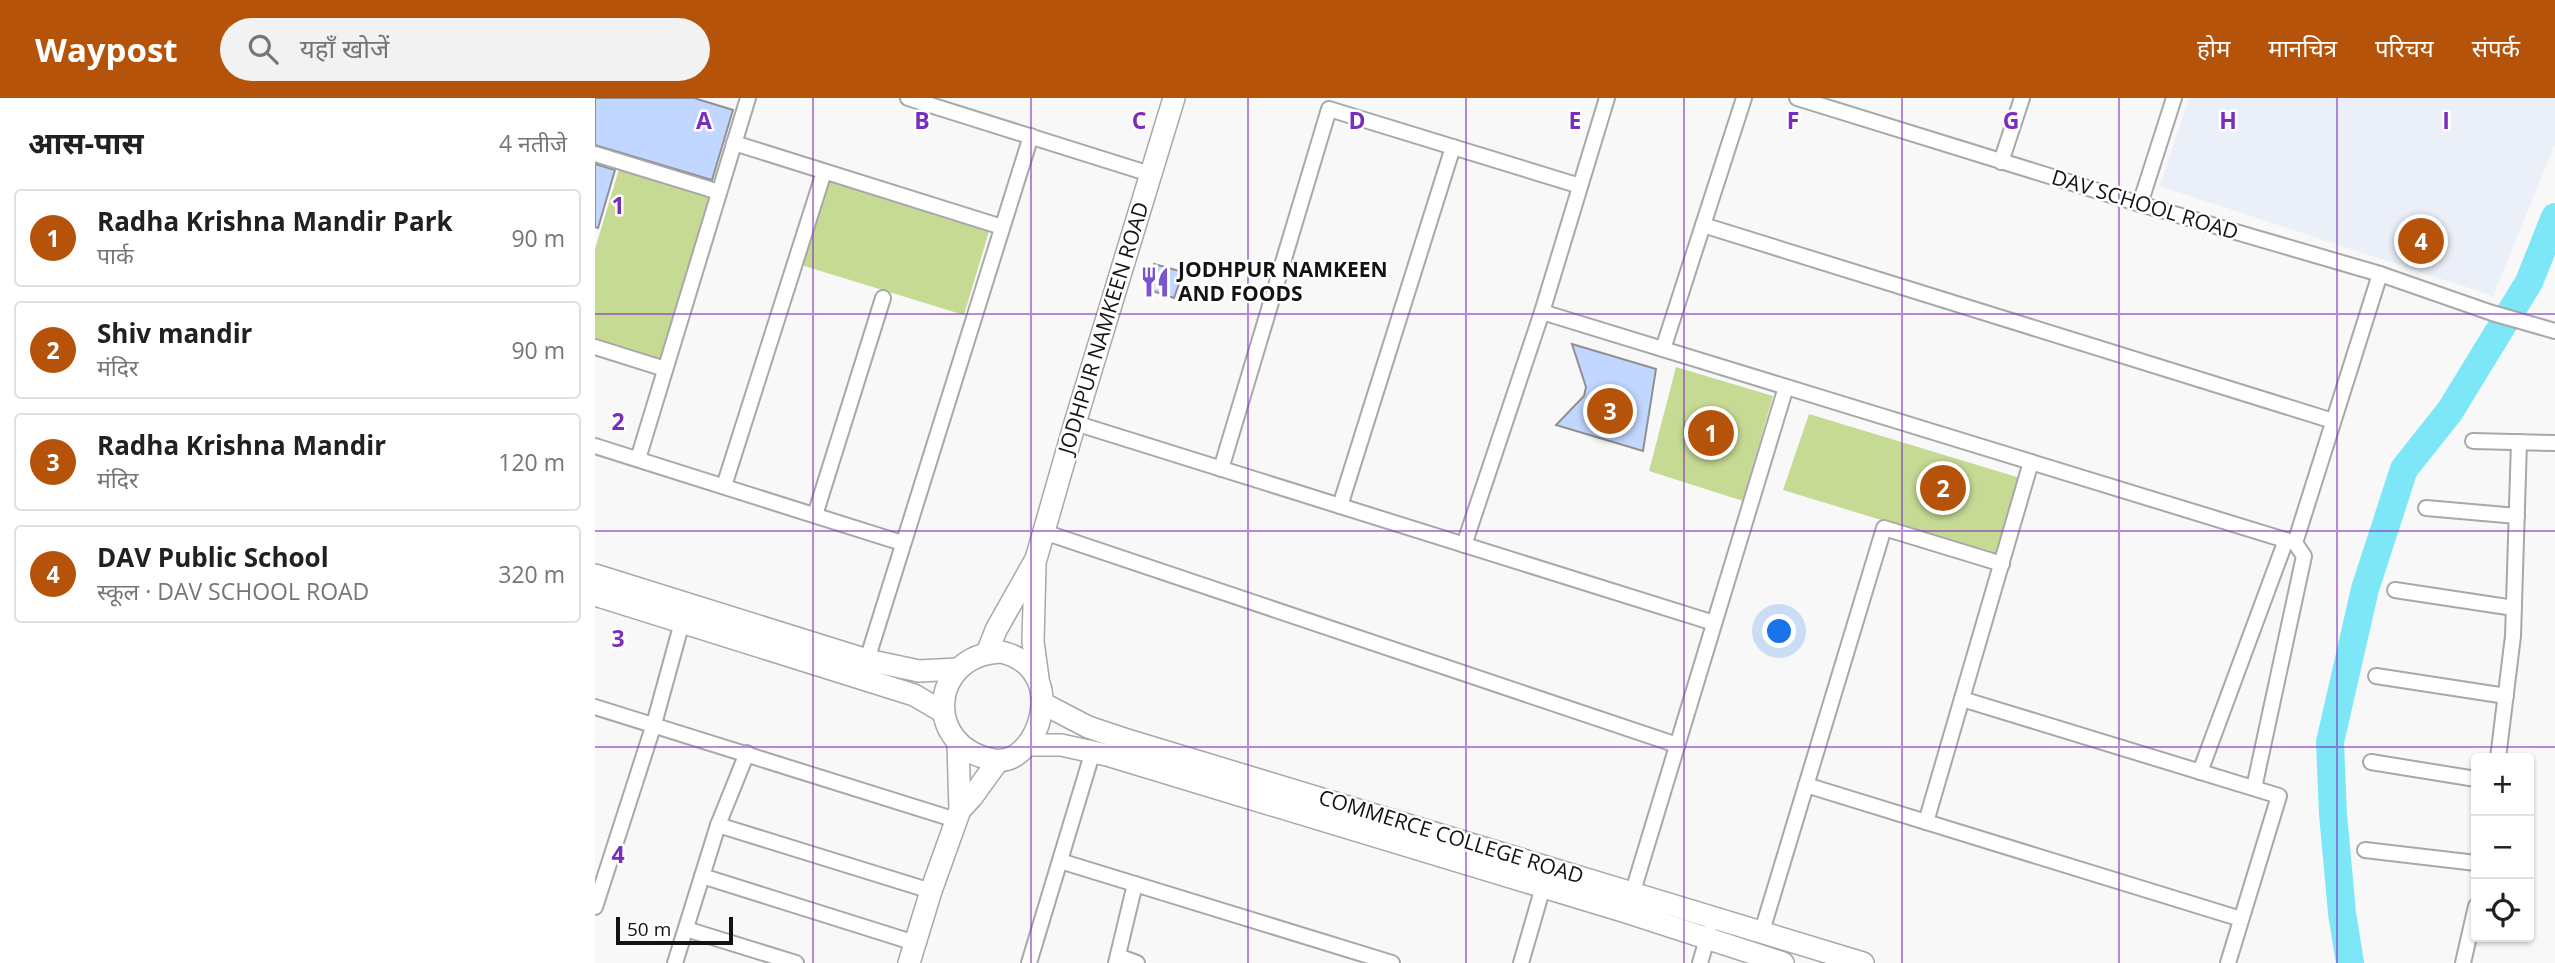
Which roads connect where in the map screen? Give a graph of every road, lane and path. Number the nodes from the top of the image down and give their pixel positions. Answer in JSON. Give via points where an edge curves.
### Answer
{"nodes":[{"id":1,"x":908,"y":98,"type":"edge"},
{"id":2,"x":1174,"y":98,"type":"edge"},
{"id":3,"x":1607,"y":98,"type":"edge"},
{"id":4,"x":1744,"y":98,"type":"edge"},
{"id":5,"x":1797,"y":98,"type":"edge"},
{"id":6,"x":2022,"y":98,"type":"edge"},
{"id":7,"x":2173,"y":98,"type":"edge"},
{"id":8,"x":742,"y":99,"type":"edge"},
{"id":9,"x":1031,"y":136,"type":"junction"},
{"id":10,"x":734,"y":144,"type":"junction"},
{"id":11,"x":1453,"y":147,"type":"junction"},
{"id":12,"x":595,"y":154,"type":"edge"},
{"id":13,"x":2001,"y":162,"type":"junction"},
{"id":14,"x":824,"y":172,"type":"junction"},
{"id":15,"x":1150,"y":174,"type":"junction"},
{"id":16,"x":1580,"y":186,"type":"junction"},
{"id":17,"x":719,"y":192,"type":"junction"},
{"id":18,"x":2140,"y":204,"type":"junction"},
{"id":19,"x":1703,"y":225,"type":"junction"},
{"id":20,"x":1002,"y":227,"type":"junction"},
{"id":21,"x":2380,"y":274,"type":"junction"},
{"id":22,"x":883,"y":298,"type":"dead end"},
{"id":23,"x":1542,"y":312,"type":"junction"},
{"id":24,"x":2555,"y":331,"type":"edge"},
{"id":25,"x":595,"y":347,"type":"edge"},
{"id":26,"x":1663,"y":349,"type":"junction"},
{"id":27,"x":665,"y":369,"type":"junction"},
{"id":28,"x":1786,"y":387,"type":"junction"},
{"id":29,"x":2333,"y":421,"type":"junction"},
{"id":30,"x":1075,"y":423,"type":"junction"},
{"id":31,"x":2473,"y":441,"type":"dead end"},
{"id":32,"x":2519,"y":442,"type":"junction"},
{"id":33,"x":2555,"y":443,"type":"edge"},
{"id":34,"x":595,"y":446,"type":"edge"},
{"id":35,"x":638,"y":459,"type":"junction"},
{"id":36,"x":2031,"y":462,"type":"junction"},
{"id":37,"x":1221,"y":468,"type":"junction"},
{"id":38,"x":724,"y":486,"type":"junction"},
{"id":39,"x":1341,"y":506,"type":"junction"},
{"id":40,"x":2426,"y":508,"type":"dead end"},
{"id":41,"x":815,"y":515,"type":"junction"},
{"id":42,"x":2517,"y":516,"type":"junction"},
{"id":43,"x":1044,"y":532,"type":"junction"},
{"id":44,"x":2290,"y":542,"type":"junction"},
{"id":45,"x":902,"y":543,"type":"junction"},
{"id":46,"x":1464,"y":545,"type":"junction"},
{"id":47,"x":1036,"y":559,"type":"junction"},
{"id":48,"x":2001,"y":564,"type":"junction"},
{"id":49,"x":595,"y":575,"type":"edge"},
{"id":50,"x":2395,"y":590,"type":"dead end"},
{"id":51,"x":595,"y":595,"type":"edge"},
{"id":52,"x":2514,"y":608,"type":"junction"},
{"id":53,"x":684,"y":613,"type":"junction"},
{"id":54,"x":1714,"y":623,"type":"junction"},
{"id":55,"x":987,"y":653,"type":"junction"},
{"id":56,"x":867,"y":660,"type":"junction"},
{"id":57,"x":958,"y":669,"type":"junction"},
{"id":58,"x":2376,"y":676,"type":"dead end"},
{"id":59,"x":1038,"y":678,"type":"junction"},
{"id":60,"x":2505,"y":696,"type":"junction"},
{"id":61,"x":1962,"y":699,"type":"junction"},
{"id":62,"x":1042,"y":703,"type":"junction"},
{"id":63,"x":595,"y":707,"type":"edge"},
{"id":64,"x":943,"y":712,"type":"junction"},
{"id":65,"x":655,"y":724,"type":"junction"},
{"id":66,"x":958,"y":744,"type":"junction"},
{"id":67,"x":1028,"y":745,"type":"junction"},
{"id":68,"x":1677,"y":745,"type":"junction"},
{"id":69,"x":1093,"y":751,"type":"junction"},
{"id":70,"x":2499,"y":753,"type":"edge"},
{"id":71,"x":747,"y":754,"type":"junction"},
{"id":72,"x":998,"y":761,"type":"junction"},
{"id":73,"x":2371,"y":762,"type":"dead end"},
{"id":74,"x":2200,"y":772,"type":"junction"},
{"id":75,"x":2471,"y":778,"type":"edge"},
{"id":76,"x":1806,"y":785,"type":"junction"},
{"id":77,"x":2254,"y":788,"type":"junction"},
{"id":78,"x":958,"y":815,"type":"junction"},
{"id":79,"x":1926,"y":822,"type":"junction"},
{"id":80,"x":718,"y":825,"type":"junction"},
{"id":81,"x":2365,"y":850,"type":"dead end"},
{"id":82,"x":1060,"y":860,"type":"junction"},
{"id":83,"x":2471,"y":862,"type":"edge"},
{"id":84,"x":702,"y":876,"type":"junction"},
{"id":85,"x":1135,"y":884,"type":"junction"},
{"id":86,"x":1543,"y":887,"type":"junction"},
{"id":87,"x":931,"y":891,"type":"junction"},
{"id":88,"x":1632,"y":891,"type":"junction"},
{"id":89,"x":595,"y":906,"type":"edge"},
{"id":90,"x":1626,"y":912,"type":"junction"},
{"id":91,"x":1714,"y":917,"type":"junction"},
{"id":92,"x":2241,"y":919,"type":"junction"},
{"id":93,"x":2471,"y":928,"type":"edge"},
{"id":94,"x":686,"y":929,"type":"junction"},
{"id":95,"x":1762,"y":932,"type":"junction"},
{"id":96,"x":1707,"y":938,"type":"junction"},
{"id":97,"x":912,"y":953,"type":"edge"},
{"id":98,"x":1363,"y":959,"type":"edge"},
{"id":99,"x":1117,"y":960,"type":"edge"},
{"id":100,"x":675,"y":963,"type":"edge"},
{"id":101,"x":796,"y":963,"type":"edge"},
{"id":102,"x":1029,"y":963,"type":"edge"},
{"id":103,"x":1137,"y":963,"type":"edge"},
{"id":104,"x":1392,"y":963,"type":"edge"},
{"id":105,"x":1521,"y":963,"type":"edge"},
{"id":106,"x":1700,"y":963,"type":"edge"},
{"id":107,"x":1783,"y":963,"type":"edge"},
{"id":108,"x":1863,"y":963,"type":"edge"},
{"id":109,"x":2228,"y":963,"type":"edge"},
{"id":110,"x":2463,"y":963,"type":"edge"}],
"edges":[{"from":1,"to":9,"type":"street"},
{"from":2,"to":15,"type":"street","name":"JODHPUR NAMKEEN ROAD"},
{"from":3,"to":16,"type":"street"},
{"from":4,"to":19,"type":"street"},
{"from":5,"to":13,"type":"street","name":"DAV SCHOOL ROAD"},
{"from":6,"to":13,"type":"street"},
{"from":7,"to":18,"type":"street"},
{"from":8,"to":10,"type":"street"},
{"from":9,"to":15,"type":"street"},
{"from":9,"to":20,"type":"street"},
{"from":10,"to":14,"type":"street"},
{"from":10,"to":17,"type":"street"},
{"from":11,"to":16,"type":"street"},
{"from":11,"to":37,"type":"street","via":[[1329,109]]},
{"from":11,"to":39,"type":"street"},
{"from":12,"to":17,"type":"street"},
{"from":13,"to":18,"type":"street","name":"DAV SCHOOL ROAD"},
{"from":14,"to":20,"type":"street"},
{"from":14,"to":38,"type":"street"},
{"from":15,"to":30,"type":"street","name":"JODHPUR NAMKEEN ROAD"},
{"from":16,"to":23,"type":"street"},
{"from":17,"to":27,"type":"street"},
{"from":18,"to":21,"type":"street","name":"DAV SCHOOL ROAD"},
{"from":19,"to":26,"type":"street"},
{"from":19,"to":29,"type":"street"},
{"from":20,"to":45,"type":"street"},
{"from":21,"to":24,"type":"street","name":"DAV SCHOOL ROAD"},
{"from":21,"to":29,"type":"street"},
{"from":22,"to":41,"type":"street"},
{"from":23,"to":26,"type":"street"},
{"from":23,"to":46,"type":"street"},
{"from":25,"to":27,"type":"street"},
{"from":26,"to":28,"type":"street"},
{"from":27,"to":35,"type":"street"},
{"from":28,"to":36,"type":"street"},
{"from":28,"to":54,"type":"street"},
{"from":29,"to":44,"type":"street"},
{"from":30,"to":37,"type":"street"},
{"from":30,"to":43,"type":"street","name":"JODHPUR NAMKEEN ROAD"},
{"from":31,"to":32,"type":"street"},
{"from":32,"to":33,"type":"street"},
{"from":32,"to":42,"type":"street"},
{"from":34,"to":35,"type":"street"},
{"from":35,"to":38,"type":"street"},
{"from":36,"to":44,"type":"street"},
{"from":36,"to":48,"type":"street"},
{"from":37,"to":39,"type":"street"},
{"from":38,"to":41,"type":"street"},
{"from":39,"to":46,"type":"street"},
{"from":40,"to":42,"type":"street"},
{"from":41,"to":45,"type":"street"},
{"from":42,"to":52,"type":"street"},
{"from":43,"to":47,"type":"street","name":"JODHPUR NAMKEEN ROAD"},
{"from":43,"to":68,"type":"street"},
{"from":44,"to":74,"type":"street"},
{"from":44,"to":77,"type":"street","via":[[2304,556]]},
{"from":45,"to":56,"type":"street"},
{"from":46,"to":54,"type":"street"},
{"from":47,"to":55,"type":"street"},
{"from":47,"to":59,"type":"street","via":[[1033,642]]},
{"from":48,"to":61,"type":"street"},
{"from":48,"to":76,"type":"street","via":[[1884,528]]},
{"from":49,"to":53,"type":"street"},
{"from":50,"to":52,"type":"street"},
{"from":51,"to":53,"type":"street"},
{"from":52,"to":60,"type":"street"},
{"from":53,"to":56,"type":"street"},
{"from":53,"to":64,"type":"street","via":[[913,695]]},
{"from":53,"to":65,"type":"street"},
{"from":54,"to":68,"type":"street"},
{"from":55,"to":57,"type":"street"},
{"from":55,"to":59,"type":"street","via":[[1013,655]]},
{"from":56,"to":57,"type":"street","via":[[919,671]]},
{"from":57,"to":64,"type":"street","via":[[943,697]]},
{"from":58,"to":60,"type":"street"},
{"from":59,"to":62,"type":"street"},
{"from":60,"to":70,"type":"street"},
{"from":61,"to":74,"type":"street"},
{"from":61,"to":79,"type":"street"},
{"from":62,"to":67,"type":"street","via":[[1038,728]]},
{"from":62,"to":88,"type":"street","name":"COMMERCE COLLEGE ROAD","via":[[1124,739]]},
{"from":63,"to":65,"type":"street"},
{"from":64,"to":66,"type":"street"},
{"from":65,"to":71,"type":"street"},
{"from":65,"to":89,"type":"street"},
{"from":66,"to":72,"type":"street"},
{"from":66,"to":78,"type":"street"},
{"from":67,"to":69,"type":"street"},
{"from":67,"to":72,"type":"street"},
{"from":68,"to":88,"type":"street"},
{"from":69,"to":82,"type":"street"},
{"from":69,"to":86,"type":"street"},
{"from":71,"to":78,"type":"street"},
{"from":71,"to":80,"type":"street"},
{"from":72,"to":78,"type":"street"},
{"from":73,"to":75,"type":"street"},
{"from":74,"to":77,"type":"street"},
{"from":76,"to":79,"type":"street"},
{"from":76,"to":95,"type":"street"},
{"from":77,"to":92,"type":"street","via":[[2279,796]]},
{"from":78,"to":87,"type":"street"},
{"from":79,"to":92,"type":"street"},
{"from":80,"to":84,"type":"street"},
{"from":80,"to":87,"type":"street"},
{"from":81,"to":83,"type":"street"},
{"from":82,"to":85,"type":"street"},
{"from":82,"to":102,"type":"street"},
{"from":84,"to":94,"type":"street"},
{"from":84,"to":97,"type":"street"},
{"from":85,"to":98,"type":"street"},
{"from":85,"to":99,"type":"street"},
{"from":86,"to":90,"type":"street"},
{"from":86,"to":105,"type":"street"},
{"from":87,"to":97,"type":"street"},
{"from":88,"to":90,"type":"street"},
{"from":88,"to":91,"type":"street","name":"COMMERCE COLLEGE ROAD"},
{"from":90,"to":96,"type":"street"},
{"from":91,"to":95,"type":"street","name":"COMMERCE COLLEGE ROAD"},
{"from":91,"to":96,"type":"street"},
{"from":92,"to":109,"type":"street"},
{"from":93,"to":110,"type":"street"},
{"from":94,"to":100,"type":"street"},
{"from":94,"to":101,"type":"street"},
{"from":95,"to":108,"type":"street","name":"COMMERCE COLLEGE ROAD"},
{"from":96,"to":106,"type":"street"},
{"from":96,"to":107,"type":"street"},
{"from":98,"to":104,"type":"street"},
{"from":99,"to":103,"type":"street"}]}
